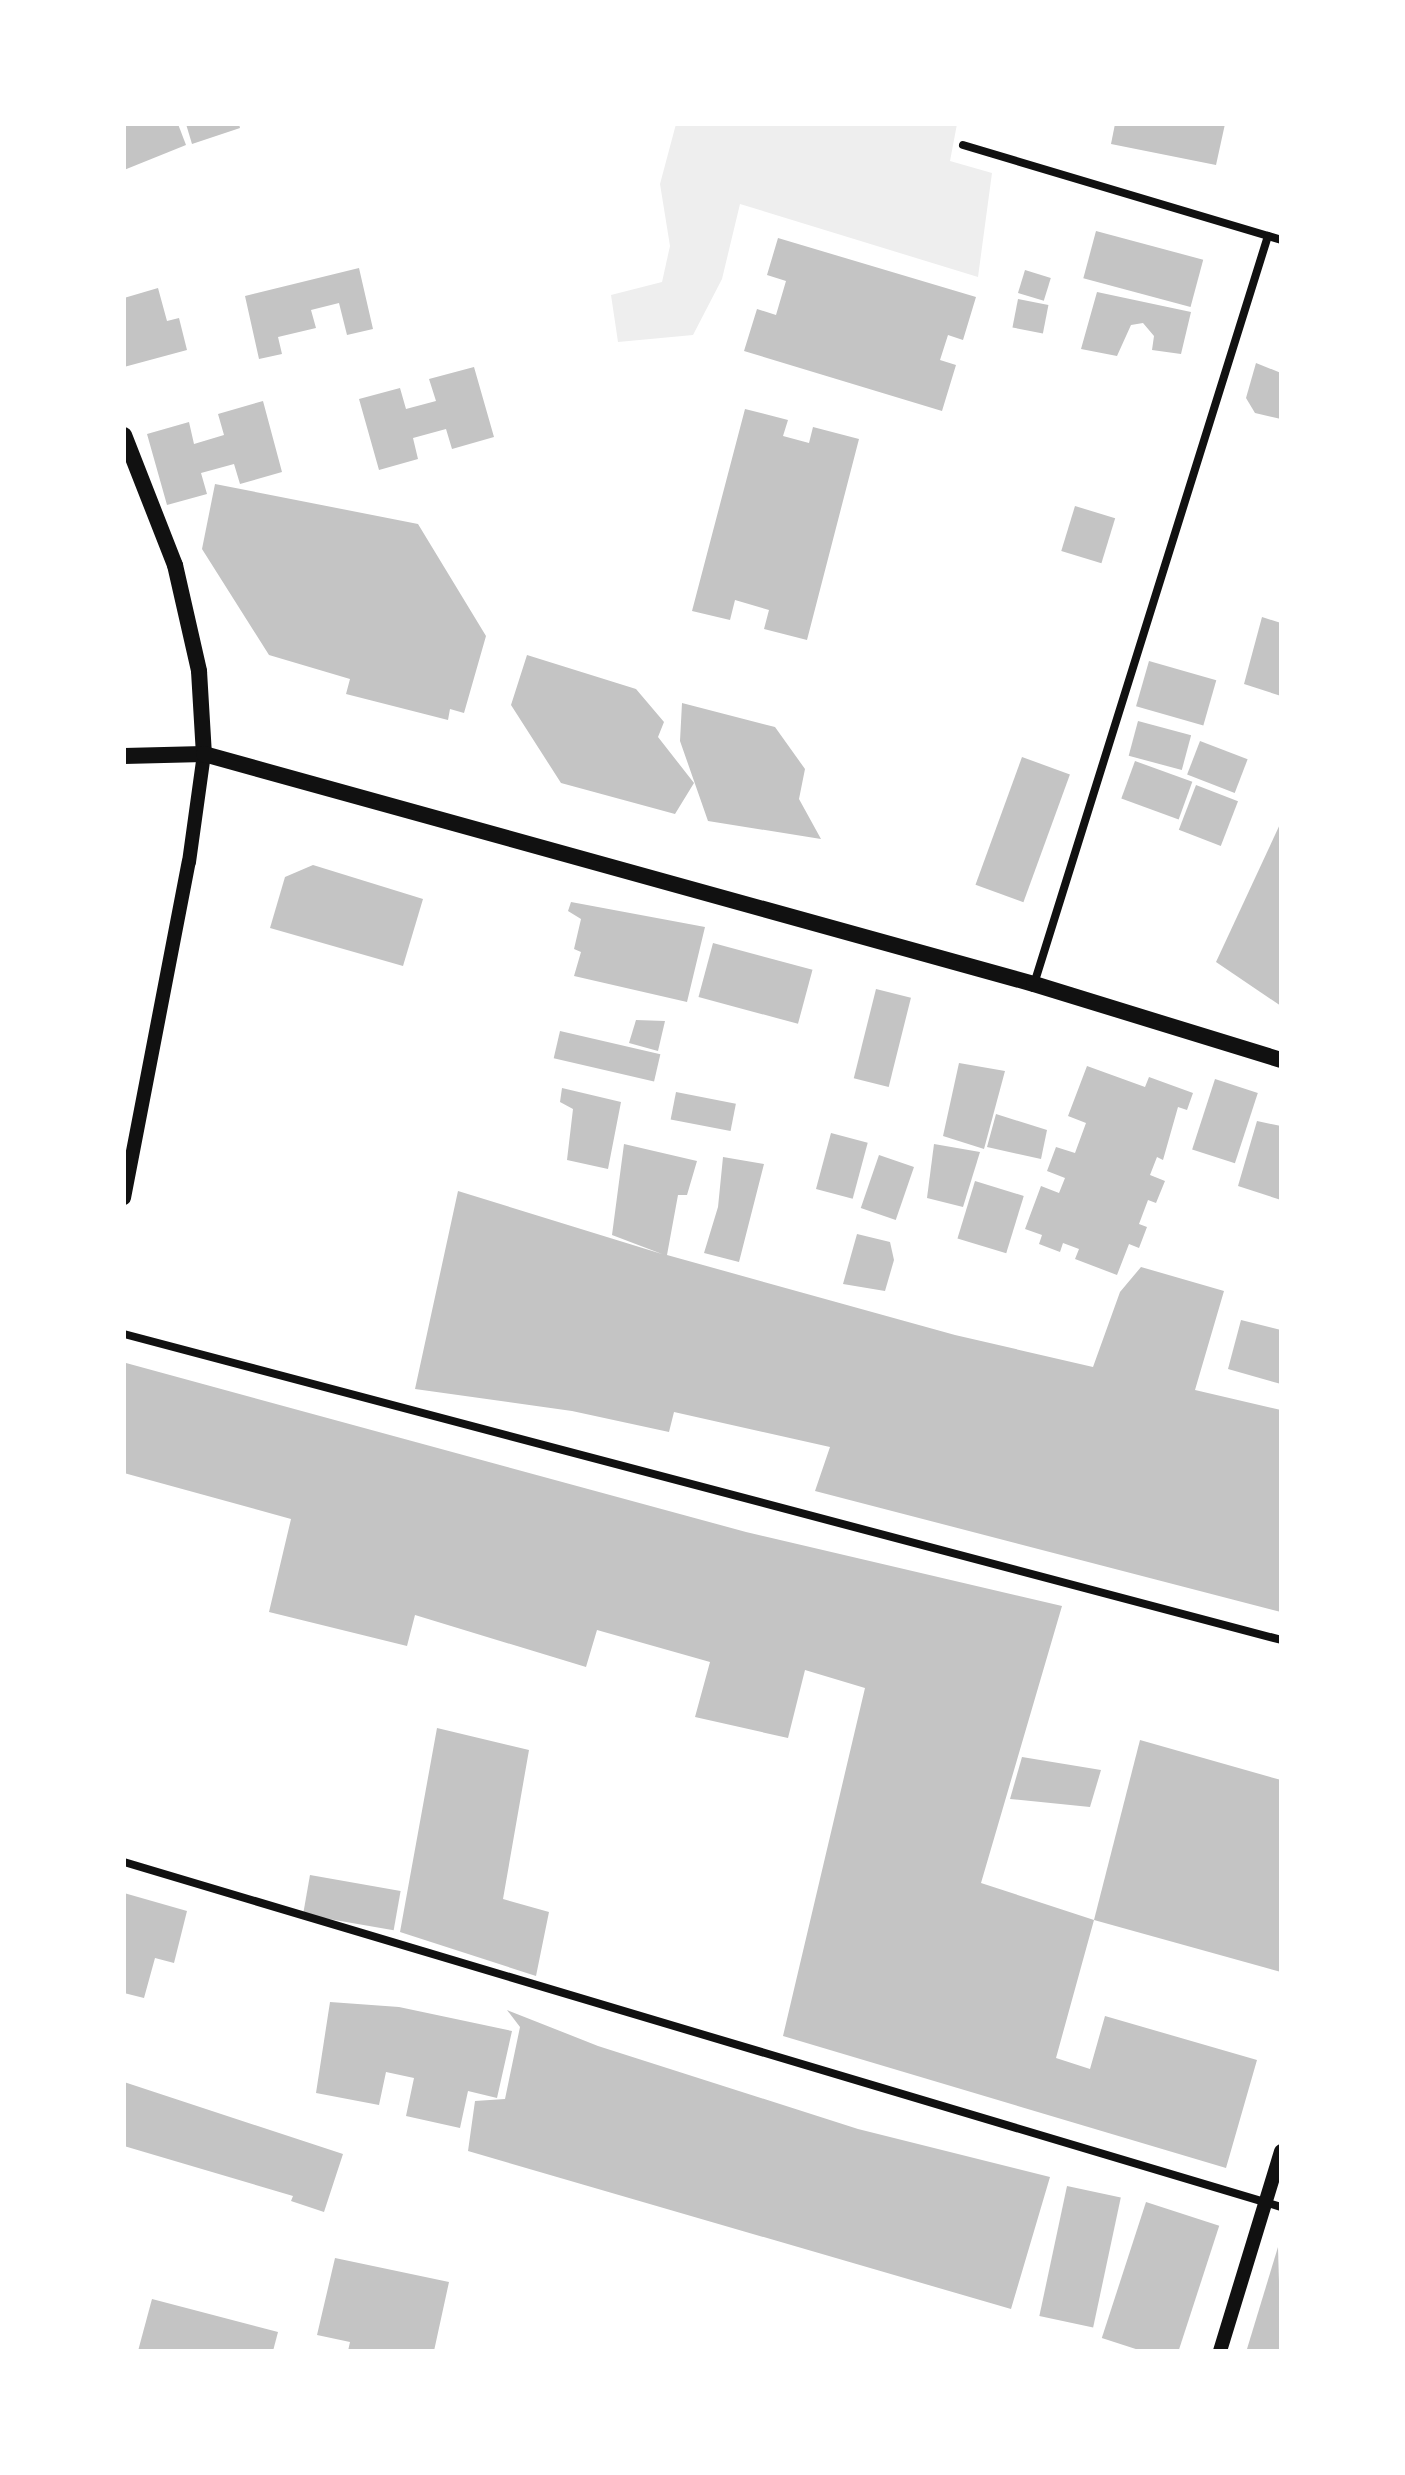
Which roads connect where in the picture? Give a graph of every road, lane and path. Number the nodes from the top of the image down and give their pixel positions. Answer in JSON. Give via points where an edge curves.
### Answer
{"nodes":[{"id":1,"x":963,"y":145,"type":"dead end"},
{"id":2,"x":1268,"y":236,"type":"junction"},
{"id":3,"x":1281,"y":240,"type":"edge"},
{"id":4,"x":124,"y":435,"type":"edge"},
{"id":5,"x":204,"y":754,"type":"junction"},
{"id":6,"x":124,"y":756,"type":"edge"},
{"id":7,"x":1034,"y":984,"type":"junction"},
{"id":8,"x":1281,"y":1060,"type":"edge"},
{"id":9,"x":124,"y":1198,"type":"edge"},
{"id":10,"x":124,"y":1334,"type":"edge"},
{"id":11,"x":1281,"y":1640,"type":"edge"},
{"id":12,"x":124,"y":1862,"type":"edge"},
{"id":13,"x":1281,"y":2151,"type":"edge"},
{"id":14,"x":1265,"y":2203,"type":"junction"},
{"id":15,"x":1281,"y":2207,"type":"edge"},
{"id":16,"x":1220,"y":2351,"type":"edge"}],
"edges":[{"from":1,"to":2,"type":"street"},
{"from":2,"to":3,"type":"street"},
{"from":2,"to":7,"type":"street"},
{"from":4,"to":5,"type":"main road","via":[[175,565],[199,671]]},
{"from":5,"to":6,"type":"main road"},
{"from":5,"to":7,"type":"main road"},
{"from":5,"to":9,"type":"street","via":[[189,862]]},
{"from":7,"to":8,"type":"main road"},
{"from":10,"to":11,"type":"street"},
{"from":12,"to":14,"type":"street"},
{"from":13,"to":14,"type":"street"},
{"from":14,"to":15,"type":"street"},
{"from":14,"to":16,"type":"street"}]}
